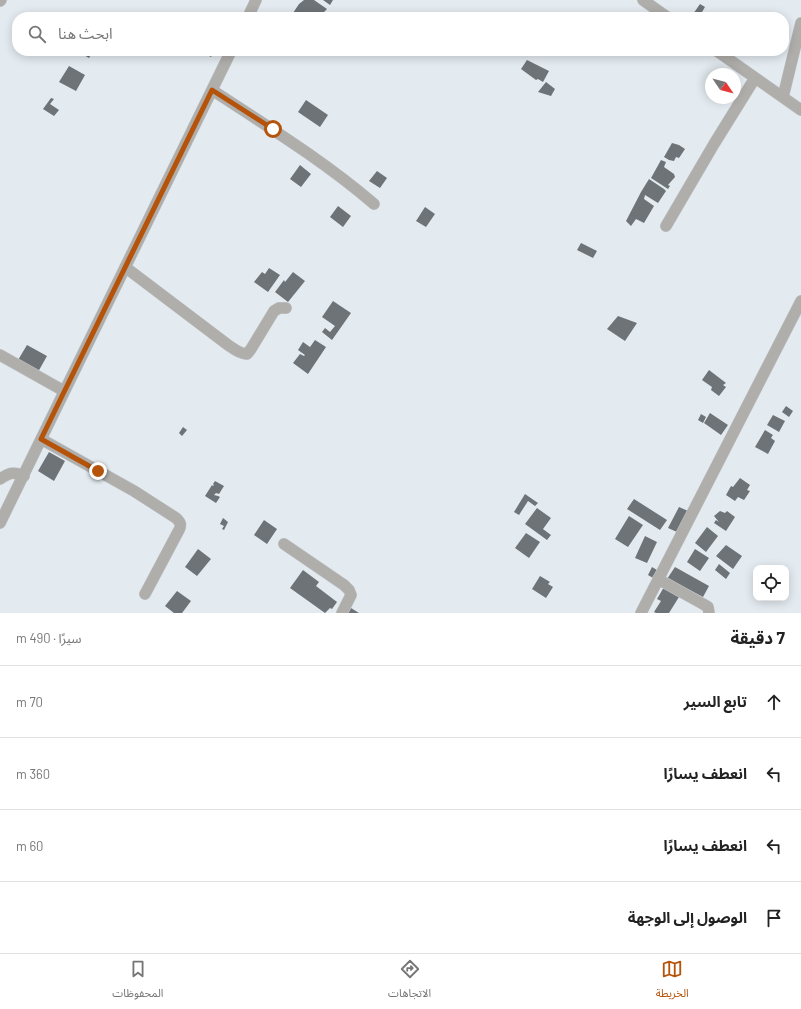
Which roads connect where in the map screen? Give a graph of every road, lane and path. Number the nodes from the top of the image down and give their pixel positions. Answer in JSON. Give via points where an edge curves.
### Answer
{"nodes":[{"id":1,"x":256,"y":0,"type":"edge"},
{"id":2,"x":643,"y":0,"type":"edge"},
{"id":3,"x":250,"y":12,"type":"edge"},
{"id":4,"x":660,"y":12,"type":"edge"},
{"id":5,"x":801,"y":23,"type":"edge"},
{"id":6,"x":229,"y":56,"type":"edge"},
{"id":7,"x":723,"y":56,"type":"edge"},
{"id":8,"x":755,"y":78,"type":"junction"},
{"id":9,"x":212,"y":90,"type":"junction"},
{"id":10,"x":783,"y":97,"type":"junction"},
{"id":11,"x":801,"y":110,"type":"edge"},
{"id":12,"x":374,"y":204,"type":"dead end"},
{"id":13,"x":666,"y":226,"type":"dead end"},
{"id":14,"x":125,"y":266,"type":"junction"},
{"id":15,"x":801,"y":301,"type":"edge"},
{"id":16,"x":286,"y":308,"type":"dead end"},
{"id":17,"x":0,"y":355,"type":"edge"},
{"id":18,"x":64,"y":391,"type":"junction"},
{"id":19,"x":41,"y":439,"type":"junction"},
{"id":20,"x":24,"y":476,"type":"junction"},
{"id":21,"x":0,"y":479,"type":"edge"},
{"id":22,"x":0,"y":523,"type":"edge"},
{"id":23,"x":284,"y":544,"type":"dead end"},
{"id":24,"x":658,"y":579,"type":"junction"},
{"id":25,"x":145,"y":594,"type":"dead end"},
{"id":26,"x":342,"y":613,"type":"edge"},
{"id":27,"x":641,"y":613,"type":"edge"},
{"id":28,"x":709,"y":613,"type":"edge"}],
"edges":[{"from":1,"to":3,"type":"street"},
{"from":2,"to":4,"type":"street"},
{"from":5,"to":10,"type":"street"},
{"from":6,"to":9,"type":"street"},
{"from":7,"to":8,"type":"street"},
{"from":8,"to":10,"type":"street"},
{"from":8,"to":13,"type":"street"},
{"from":9,"to":12,"type":"street","via":[[279,133]]},
{"from":9,"to":14,"type":"street"},
{"from":10,"to":11,"type":"street"},
{"from":14,"to":16,"type":"street","via":[[243,354],[247,354],[251,349],[274,311]]},
{"from":14,"to":18,"type":"street"},
{"from":15,"to":24,"type":"street"},
{"from":17,"to":18,"type":"street"},
{"from":18,"to":19,"type":"street"},
{"from":19,"to":20,"type":"street"},
{"from":19,"to":25,"type":"street","via":[[134,491],[180,522],[179,530]]},
{"from":20,"to":21,"type":"street","via":[[13,472]]},
{"from":20,"to":22,"type":"street"},
{"from":23,"to":26,"type":"street","via":[[349,590],[351,595]]},
{"from":24,"to":27,"type":"street"},
{"from":24,"to":28,"type":"street","via":[[708,607]]}]}
